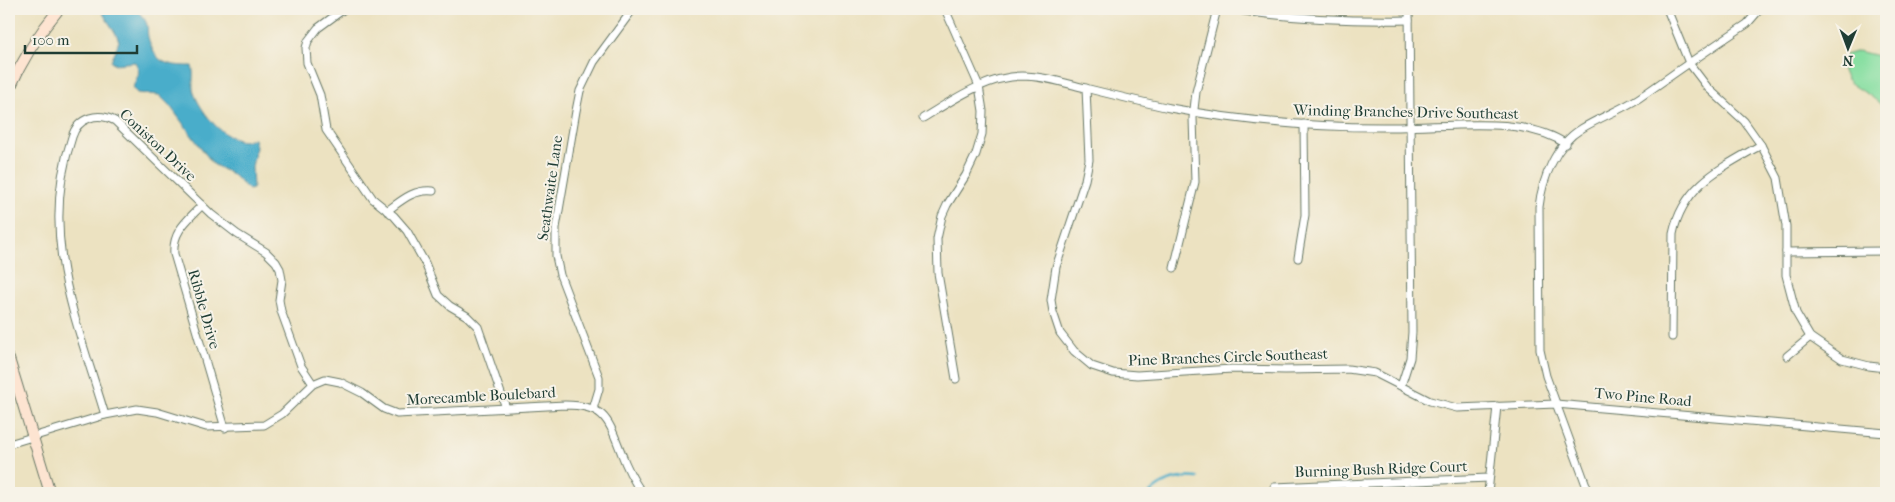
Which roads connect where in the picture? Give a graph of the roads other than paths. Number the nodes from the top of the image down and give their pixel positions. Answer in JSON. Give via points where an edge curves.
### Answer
{"nodes":[{"id":1,"x":59,"y":9,"type":"edge"},
{"id":2,"x":344,"y":9,"type":"edge"},
{"id":3,"x":633,"y":9,"type":"edge"},
{"id":4,"x":946,"y":9,"type":"edge"},
{"id":5,"x":1217,"y":9,"type":"edge"},
{"id":6,"x":1231,"y":9,"type":"edge"},
{"id":7,"x":1409,"y":9,"type":"edge"},
{"id":8,"x":1667,"y":9,"type":"edge"},
{"id":9,"x":1760,"y":9,"type":"edge"},
{"id":10,"x":1409,"y":20,"type":"junction"},
{"id":11,"x":1689,"y":63,"type":"junction"},
{"id":12,"x":979,"y":86,"type":"junction"},
{"id":13,"x":1086,"y":88,"type":"junction"},
{"id":14,"x":9,"y":90,"type":"edge"},
{"id":15,"x":1194,"y":112,"type":"junction"},
{"id":16,"x":922,"y":118,"type":"dead end"},
{"id":17,"x":1304,"y":124,"type":"junction"},
{"id":18,"x":1410,"y":127,"type":"junction"},
{"id":19,"x":1566,"y":144,"type":"junction"},
{"id":20,"x":1761,"y":145,"type":"junction"},
{"id":21,"x":434,"y":192,"type":"dead end"},
{"id":22,"x":202,"y":205,"type":"junction"},
{"id":23,"x":386,"y":211,"type":"junction"},
{"id":24,"x":1886,"y":251,"type":"edge"},
{"id":25,"x":1786,"y":252,"type":"junction"},
{"id":26,"x":1298,"y":258,"type":"dead end"},
{"id":27,"x":1174,"y":268,"type":"dead end"},
{"id":28,"x":1672,"y":337,"type":"dead end"},
{"id":29,"x":1810,"y":337,"type":"junction"},
{"id":30,"x":1787,"y":356,"type":"dead end"},
{"id":31,"x":9,"y":359,"type":"edge"},
{"id":32,"x":1886,"y":368,"type":"edge"},
{"id":33,"x":956,"y":379,"type":"dead end"},
{"id":34,"x":313,"y":384,"type":"junction"},
{"id":35,"x":1401,"y":386,"type":"junction"},
{"id":36,"x":1556,"y":404,"type":"junction"},
{"id":37,"x":1498,"y":406,"type":"junction"},
{"id":38,"x":506,"y":408,"type":"junction"},
{"id":39,"x":593,"y":409,"type":"junction"},
{"id":40,"x":105,"y":415,"type":"junction"},
{"id":41,"x":225,"y":428,"type":"junction"},
{"id":42,"x":1886,"y":432,"type":"edge"},
{"id":43,"x":33,"y":437,"type":"junction"},
{"id":44,"x":9,"y":444,"type":"edge"},
{"id":45,"x":1489,"y":478,"type":"junction"},
{"id":46,"x":1364,"y":483,"type":"junction"},
{"id":47,"x":1274,"y":487,"type":"dead end"},
{"id":48,"x":50,"y":493,"type":"edge"},
{"id":49,"x":642,"y":493,"type":"edge"},
{"id":50,"x":1364,"y":493,"type":"edge"},
{"id":51,"x":1488,"y":493,"type":"edge"},
{"id":52,"x":1590,"y":493,"type":"edge"}],
"edges":[{"from":1,"to":14,"type":"main road","via":[[31,46]]},
{"from":2,"to":23,"type":"street","via":[[312,34],[306,48],[307,63],[320,96],[329,136]]},
{"from":3,"to":39,"type":"street","name":"Seathwaite Lane","via":[[594,62],[580,91],[556,228],[560,275],[599,377]]},
{"from":4,"to":12,"type":"street"},
{"from":5,"to":15,"type":"street"},
{"from":6,"to":10,"type":"street","via":[[1302,18]]},
{"from":7,"to":10,"type":"street"},
{"from":8,"to":11,"type":"street"},
{"from":9,"to":11,"type":"street","via":[[1747,24]]},
{"from":10,"to":18,"type":"street"},
{"from":11,"to":19,"type":"street","via":[[1633,102],[1579,130]]},
{"from":11,"to":20,"type":"street","via":[[1708,88],[1744,121]]},
{"from":12,"to":13,"type":"street","name":"Winding Branches Drive Southeast","via":[[1022,76]]},
{"from":12,"to":16,"type":"street","name":"Winding Branches Drive Southeast"},
{"from":12,"to":33,"type":"street","via":[[983,122],[980,144],[969,170],[946,204],[937,239],[938,273]]},
{"from":13,"to":15,"type":"street","name":"Winding Branches Drive Southeast"},
{"from":13,"to":35,"type":"street","name":"Pine Branches Circle Southeast","via":[[1087,171],[1056,267],[1052,290],[1056,324],[1074,351],[1092,366],[1125,375],[1232,369],[1342,368],[1375,373]]},
{"from":15,"to":17,"type":"street","name":"Winding Branches Drive Southeast"},
{"from":15,"to":27,"type":"street","via":[[1195,182]]},
{"from":17,"to":18,"type":"street","name":"Winding Branches Drive Southeast"},
{"from":17,"to":26,"type":"street","via":[[1305,215]]},
{"from":18,"to":19,"type":"street","name":"Winding Branches Drive Southeast","via":[[1520,127],[1548,134]]},
{"from":18,"to":35,"type":"street","via":[[1412,332],[1410,358]]},
{"from":19,"to":36,"type":"street","via":[[1547,172],[1538,207],[1540,350]]},
{"from":20,"to":25,"type":"street","via":[[1778,178],[1786,226]]},
{"from":20,"to":28,"type":"street","via":[[1712,173],[1697,187],[1677,218],[1673,234]]},
{"from":21,"to":23,"type":"street","via":[[414,193]]},
{"from":22,"to":34,"type":"street","name":"Coniston Drive","via":[[276,262],[282,280],[280,311],[301,366]]},
{"from":22,"to":40,"type":"street","name":"Coniston Drive","via":[[115,121],[93,117],[77,127],[70,143],[60,189],[59,245],[65,282]]},
{"from":22,"to":41,"type":"street","name":"Ribble Drive","via":[[181,227],[173,247]]},
{"from":23,"to":38,"type":"street","via":[[401,223],[410,236],[438,295],[478,327]]},
{"from":24,"to":25,"type":"street"},
{"from":25,"to":29,"type":"street","via":[[1786,275],[1793,304]]},
{"from":29,"to":30,"type":"street"},
{"from":29,"to":32,"type":"street","via":[[1842,358]]},
{"from":31,"to":43,"type":"main road"},
{"from":34,"to":38,"type":"street","name":"Morecamble Boulebard","via":[[325,379],[340,382],[397,414]]},
{"from":34,"to":41,"type":"street","via":[[271,422]]},
{"from":35,"to":37,"type":"street","name":"Two Pine Road","via":[[1446,406]]},
{"from":36,"to":37,"type":"street","name":"Two Pine Road"},
{"from":36,"to":42,"type":"street","name":"Two Pine Road"},
{"from":36,"to":52,"type":"street"},
{"from":37,"to":45,"type":"street"},
{"from":38,"to":39,"type":"street","name":"Morecamble Boulebard","via":[[577,405]]},
{"from":39,"to":49,"type":"street","via":[[612,426],[625,462]]},
{"from":40,"to":41,"type":"street","via":[[146,410],[206,427]]},
{"from":40,"to":43,"type":"street"},
{"from":43,"to":44,"type":"street"},
{"from":43,"to":48,"type":"main road"},
{"from":45,"to":46,"type":"street","name":"Burning Bush Ridge Court"},
{"from":45,"to":51,"type":"street"},
{"from":46,"to":47,"type":"street","name":"Burning Bush Ridge Court"},
{"from":46,"to":50,"type":"street"}]}
